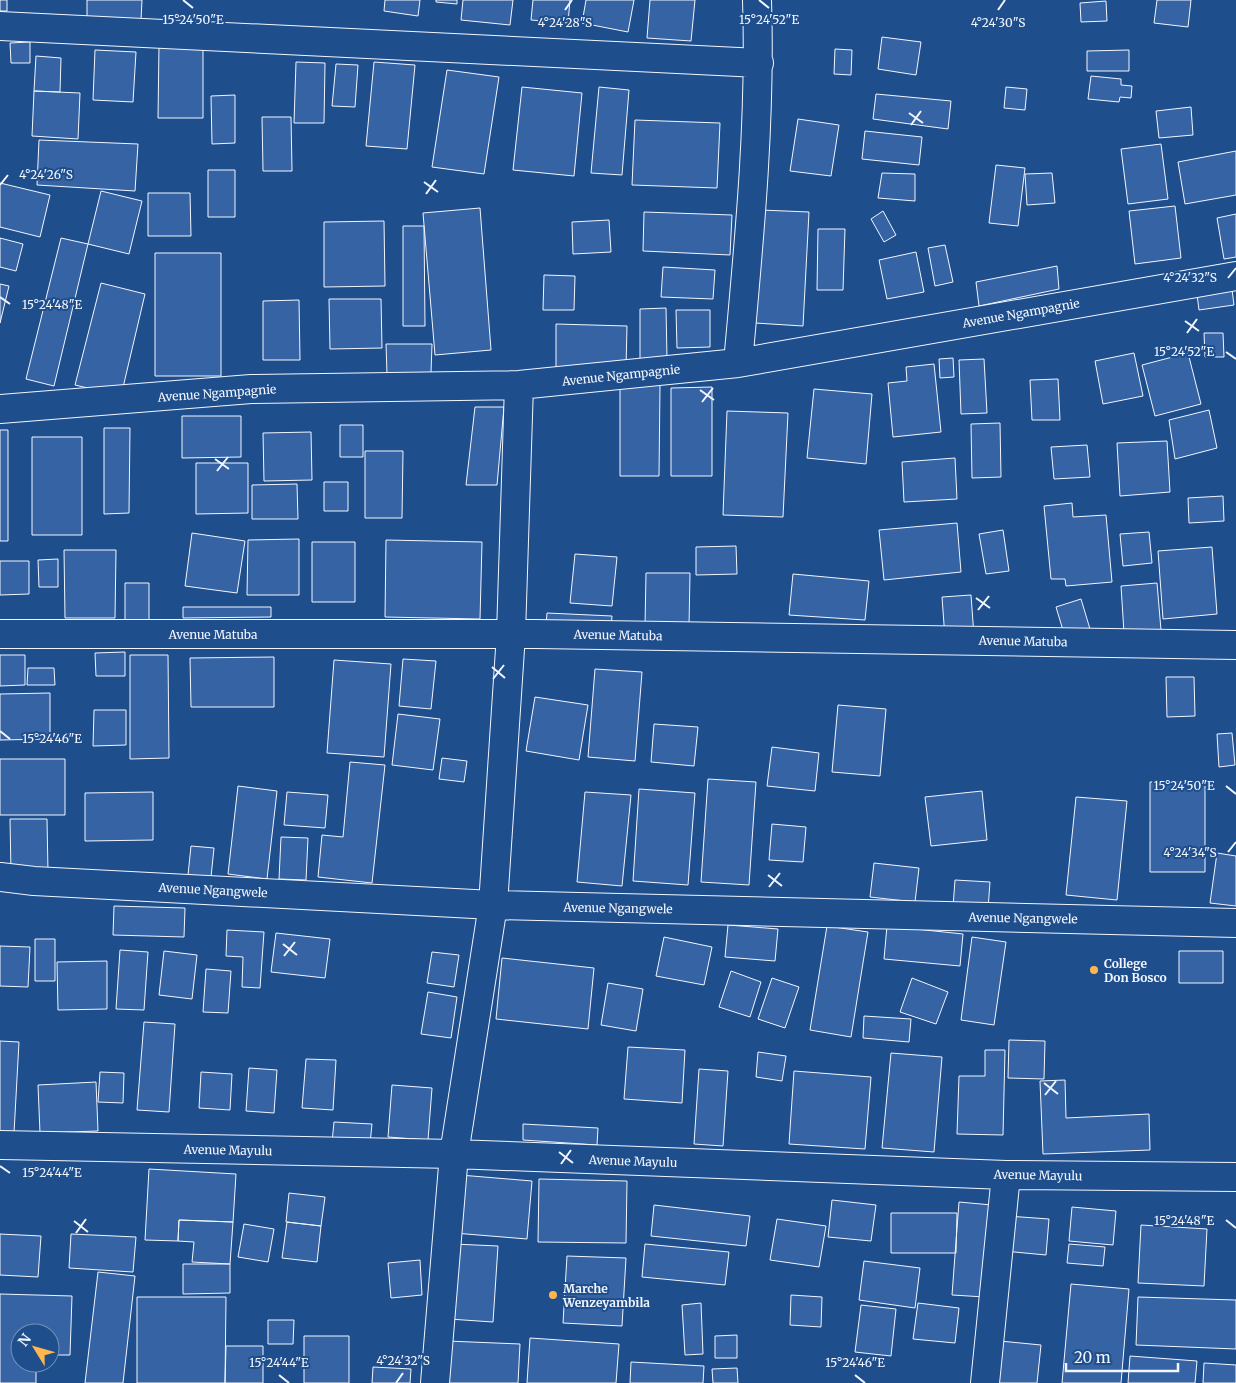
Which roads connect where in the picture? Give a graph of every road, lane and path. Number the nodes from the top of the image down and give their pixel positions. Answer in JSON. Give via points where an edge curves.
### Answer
{"nodes":[{"id":1,"x":757,"y":0,"type":"edge"},
{"id":2,"x":0,"y":26,"type":"edge"},
{"id":3,"x":759,"y":63,"type":"junction"},
{"id":4,"x":1236,"y":276,"type":"edge"},
{"id":5,"x":738,"y":362,"type":"junction"},
{"id":6,"x":519,"y":385,"type":"junction"},
{"id":7,"x":0,"y":409,"type":"edge"},
{"id":8,"x":0,"y":634,"type":"edge"},
{"id":9,"x":511,"y":634,"type":"junction"},
{"id":10,"x":1236,"y":644,"type":"edge"},
{"id":11,"x":0,"y":877,"type":"edge"},
{"id":12,"x":493,"y":906,"type":"junction"},
{"id":13,"x":1236,"y":923,"type":"edge"},
{"id":14,"x":0,"y":1145,"type":"edge"},
{"id":15,"x":454,"y":1154,"type":"junction"},
{"id":16,"x":1006,"y":1175,"type":"junction"},
{"id":17,"x":1236,"y":1178,"type":"edge"},
{"id":18,"x":435,"y":1383,"type":"edge"},
{"id":19,"x":985,"y":1383,"type":"edge"}],
"edges":[{"from":1,"to":3,"type":"street"},
{"from":2,"to":3,"type":"street"},
{"from":3,"to":5,"type":"street","via":[[752,205]]},
{"from":4,"to":5,"type":"street","name":"Avenue Ngampagnie"},
{"from":5,"to":6,"type":"street","name":"Avenue Ngampagnie"},
{"from":6,"to":7,"type":"street","name":"Avenue Ngampagnie","via":[[252,389]]},
{"from":6,"to":9,"type":"street"},
{"from":8,"to":9,"type":"street","name":"Avenue Matuba"},
{"from":9,"to":10,"type":"street","name":"Avenue Matuba"},
{"from":9,"to":12,"type":"street"},
{"from":11,"to":12,"type":"street","name":"Avenue Ngangwele"},
{"from":12,"to":13,"type":"street","name":"Avenue Ngangwele"},
{"from":12,"to":15,"type":"street"},
{"from":14,"to":15,"type":"street","name":"Avenue Mayulu"},
{"from":15,"to":16,"type":"street","name":"Avenue Mayulu"},
{"from":15,"to":18,"type":"street"},
{"from":16,"to":17,"type":"street","name":"Avenue Mayulu"},
{"from":16,"to":19,"type":"street"}]}
